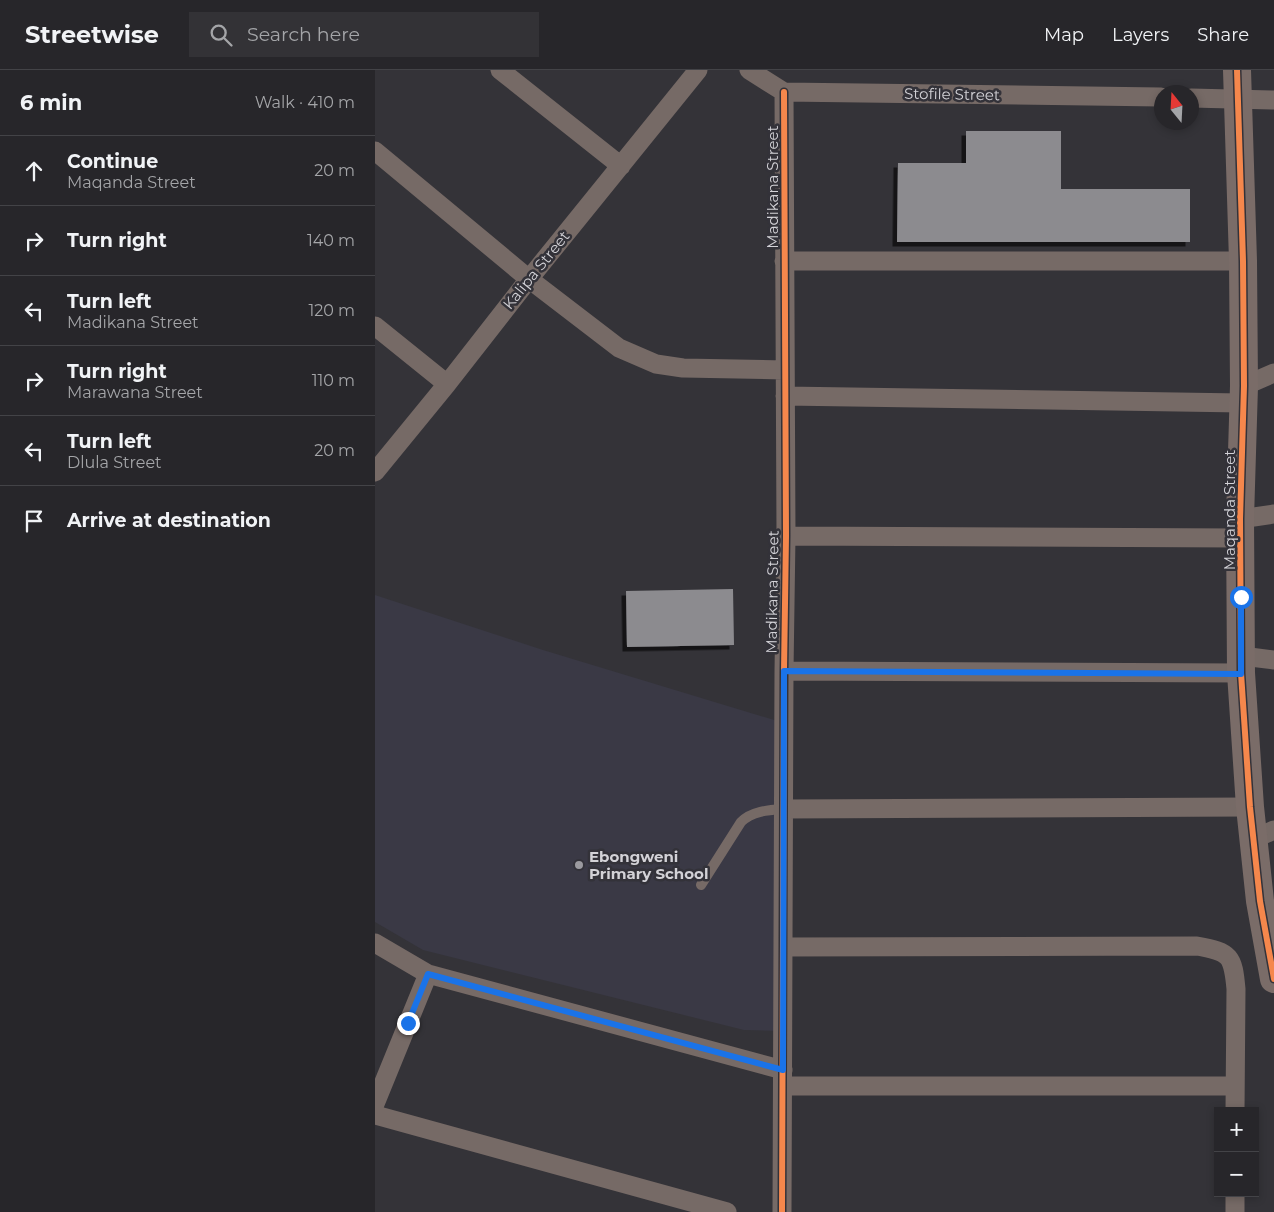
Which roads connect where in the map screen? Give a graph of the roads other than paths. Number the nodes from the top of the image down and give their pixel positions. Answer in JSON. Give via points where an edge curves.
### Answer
{"nodes":[{"id":1,"x":500,"y":70,"type":"edge"},
{"id":2,"x":698,"y":70,"type":"edge"},
{"id":3,"x":749,"y":70,"type":"edge"},
{"id":4,"x":1237,"y":70,"type":"edge"},
{"id":5,"x":784,"y":92,"type":"junction"},
{"id":6,"x":1154,"y":97,"type":"edge"},
{"id":7,"x":1199,"y":98,"type":"edge"},
{"id":8,"x":1239,"y":99,"type":"junction"},
{"id":9,"x":1274,"y":100,"type":"edge"},
{"id":10,"x":375,"y":151,"type":"edge"},
{"id":11,"x":621,"y":166,"type":"junction"},
{"id":12,"x":784,"y":261,"type":"junction"},
{"id":13,"x":1243,"y":261,"type":"junction"},
{"id":14,"x":529,"y":279,"type":"junction"},
{"id":15,"x":375,"y":326,"type":"edge"},
{"id":16,"x":785,"y":370,"type":"junction"},
{"id":17,"x":1274,"y":373,"type":"edge"},
{"id":18,"x":447,"y":384,"type":"junction"},
{"id":19,"x":1243,"y":394,"type":"junction"},
{"id":20,"x":785,"y":396,"type":"junction"},
{"id":21,"x":375,"y":472,"type":"edge"},
{"id":22,"x":1274,"y":514,"type":"edge"},
{"id":23,"x":1240,"y":528,"type":"junction"},
{"id":24,"x":786,"y":536,"type":"junction"},
{"id":25,"x":1274,"y":660,"type":"edge"},
{"id":26,"x":1242,"y":665,"type":"junction"},
{"id":27,"x":784,"y":671,"type":"junction"},
{"id":28,"x":1250,"y":807,"type":"junction"},
{"id":29,"x":783,"y":809,"type":"junction"},
{"id":30,"x":1264,"y":834,"type":"edge"},
{"id":31,"x":701,"y":885,"type":"dead end"},
{"id":32,"x":375,"y":943,"type":"edge"},
{"id":33,"x":783,"y":947,"type":"junction"},
{"id":34,"x":428,"y":974,"type":"junction"},
{"id":35,"x":1274,"y":979,"type":"edge"},
{"id":36,"x":783,"y":1078,"type":"junction"},
{"id":37,"x":1235,"y":1086,"type":"junction"},
{"id":38,"x":375,"y":1104,"type":"edge"},
{"id":39,"x":1235,"y":1107,"type":"edge"},
{"id":40,"x":375,"y":1114,"type":"edge"},
{"id":41,"x":1235,"y":1197,"type":"edge"},
{"id":42,"x":727,"y":1212,"type":"edge"},
{"id":43,"x":782,"y":1212,"type":"edge"},
{"id":44,"x":1235,"y":1212,"type":"edge"}],
"edges":[{"from":1,"to":11,"type":"street"},
{"from":2,"to":11,"type":"street","name":"Kalipa Street"},
{"from":3,"to":5,"type":"street"},
{"from":4,"to":8,"type":"street","name":"Maqanda Street"},
{"from":5,"to":6,"type":"street","name":"Stofile Street"},
{"from":5,"to":12,"type":"street","name":"Madikana Street"},
{"from":7,"to":8,"type":"street"},
{"from":8,"to":9,"type":"street"},
{"from":8,"to":13,"type":"street","name":"Maqanda Street"},
{"from":10,"to":14,"type":"street"},
{"from":11,"to":14,"type":"street","name":"Kalipa Street"},
{"from":12,"to":13,"type":"street"},
{"from":12,"to":16,"type":"street","name":"Madikana Street"},
{"from":13,"to":19,"type":"street","name":"Maqanda Street"},
{"from":14,"to":16,"type":"street","via":[[619,348],[657,364],[683,368]]},
{"from":14,"to":18,"type":"street","name":"Kalipa Street"},
{"from":15,"to":18,"type":"street"},
{"from":16,"to":20,"type":"street","name":"Madikana Street"},
{"from":17,"to":19,"type":"street"},
{"from":18,"to":21,"type":"street","name":"Kalipa Street"},
{"from":19,"to":20,"type":"street"},
{"from":19,"to":23,"type":"street","name":"Maqanda Street"},
{"from":20,"to":24,"type":"street","name":"Madikana Street"},
{"from":22,"to":23,"type":"street"},
{"from":23,"to":24,"type":"street"},
{"from":23,"to":26,"type":"street","name":"Maqanda Street"},
{"from":24,"to":27,"type":"street","name":"Madikana Street"},
{"from":25,"to":26,"type":"street"},
{"from":26,"to":27,"type":"street"},
{"from":26,"to":28,"type":"street","name":"Maqanda Street"},
{"from":27,"to":29,"type":"street","name":"Madikana Street"},
{"from":28,"to":29,"type":"street"},
{"from":28,"to":30,"type":"street","name":"Maqanda Street"},
{"from":29,"to":31,"type":"lane","via":[[746,817]]},
{"from":29,"to":33,"type":"street","name":"Madikana Street"},
{"from":30,"to":35,"type":"street","name":"Maqanda Street","via":[[1260,901]]},
{"from":32,"to":34,"type":"street"},
{"from":33,"to":36,"type":"street","name":"Madikana Street"},
{"from":33,"to":37,"type":"street","via":[[1197,946],[1217,950],[1226,954],[1234,970]]},
{"from":34,"to":36,"type":"street"},
{"from":34,"to":38,"type":"street"},
{"from":36,"to":37,"type":"street"},
{"from":36,"to":43,"type":"street","name":"Madikana Street"},
{"from":37,"to":39,"type":"street"},
{"from":40,"to":42,"type":"street"},
{"from":41,"to":44,"type":"street"}]}
